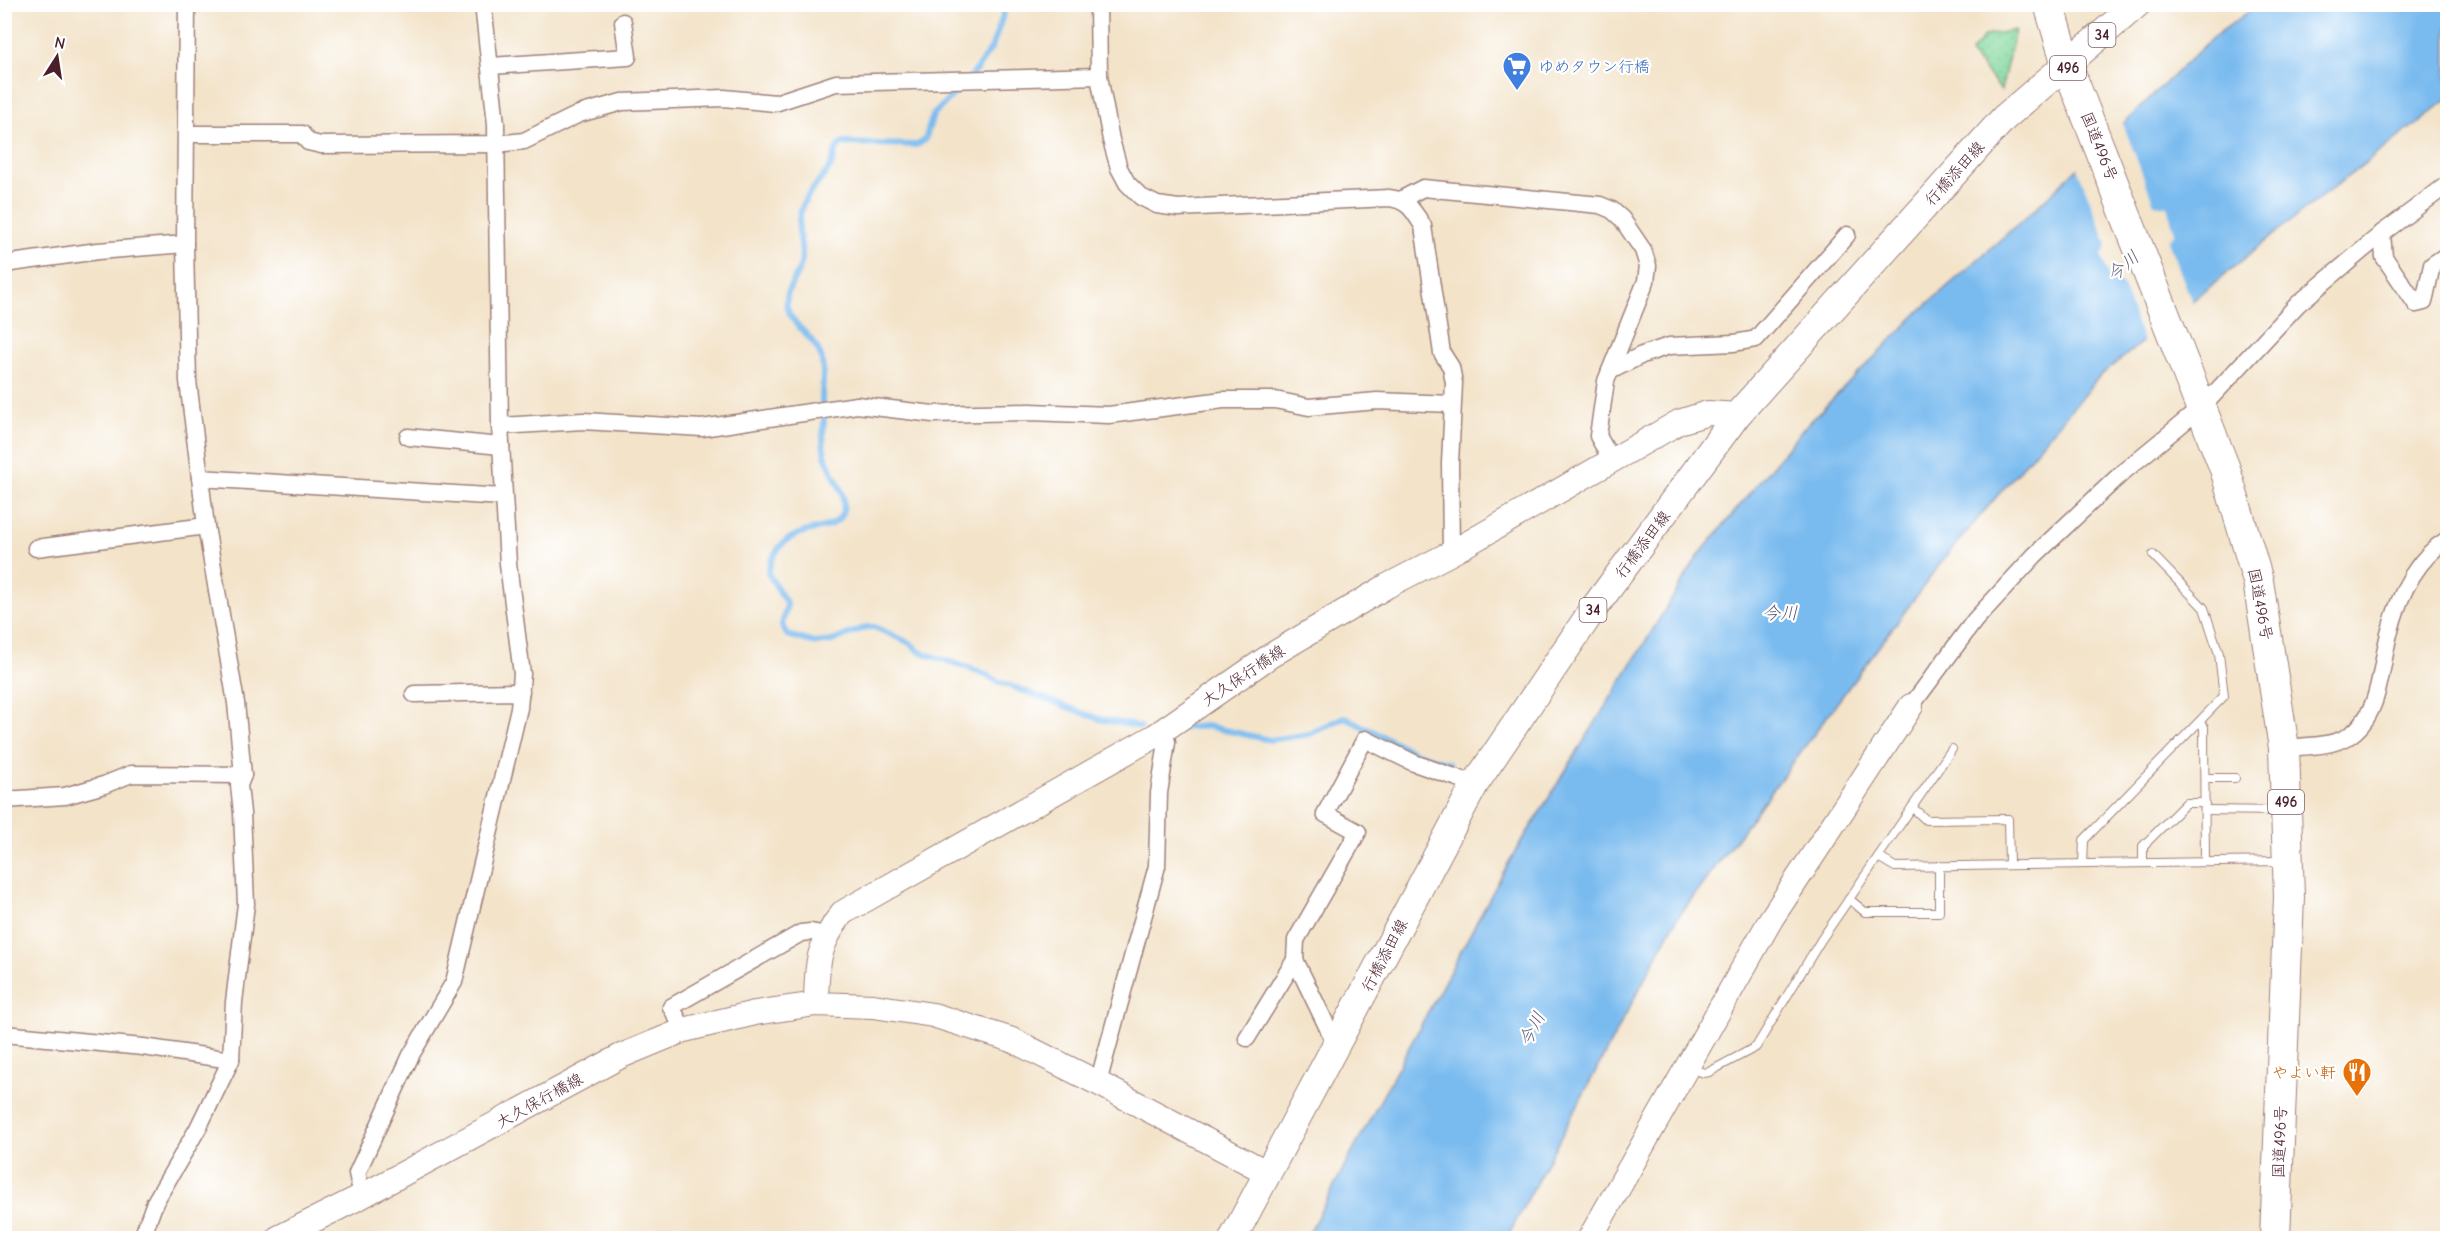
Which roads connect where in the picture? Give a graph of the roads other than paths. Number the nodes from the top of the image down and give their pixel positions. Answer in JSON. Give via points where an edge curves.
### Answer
{"nodes":[{"id":1,"x":187,"y":4,"type":"edge"},
{"id":2,"x":483,"y":4,"type":"edge"},
{"id":3,"x":1098,"y":4,"type":"edge"},
{"id":4,"x":2049,"y":4,"type":"edge"},
{"id":5,"x":2137,"y":4,"type":"edge"},
{"id":6,"x":623,"y":22,"type":"dead end"},
{"id":7,"x":2067,"y":65,"type":"junction"},
{"id":8,"x":490,"y":66,"type":"junction"},
{"id":9,"x":1099,"y":76,"type":"junction"},
{"id":10,"x":187,"y":134,"type":"junction"},
{"id":11,"x":496,"y":144,"type":"junction"},
{"id":12,"x":2448,"y":184,"type":"edge"},
{"id":13,"x":1402,"y":199,"type":"junction"},
{"id":14,"x":2382,"y":233,"type":"junction"},
{"id":15,"x":1847,"y":235,"type":"dead end"},
{"id":16,"x":184,"y":244,"type":"junction"},
{"id":17,"x":2448,"y":254,"type":"edge"},
{"id":18,"x":4,"y":264,"type":"edge"},
{"id":19,"x":1610,"y":371,"type":"junction"},
{"id":20,"x":1452,"y":404,"type":"junction"},
{"id":21,"x":2201,"y":408,"type":"junction"},
{"id":22,"x":1737,"y":415,"type":"junction"},
{"id":23,"x":500,"y":426,"type":"junction"},
{"id":24,"x":408,"y":437,"type":"dead end"},
{"id":25,"x":501,"y":446,"type":"junction"},
{"id":26,"x":1612,"y":461,"type":"junction"},
{"id":27,"x":200,"y":478,"type":"junction"},
{"id":28,"x":503,"y":497,"type":"junction"},
{"id":29,"x":206,"y":526,"type":"junction"},
{"id":30,"x":2448,"y":539,"type":"edge"},
{"id":31,"x":36,"y":548,"type":"dead end"},
{"id":32,"x":1451,"y":554,"type":"junction"},
{"id":33,"x":2153,"y":555,"type":"dead end"},
{"id":34,"x":520,"y":692,"type":"junction"},
{"id":35,"x":414,"y":694,"type":"dead end"},
{"id":36,"x":1911,"y":706,"type":"joint"},
{"id":37,"x":2199,"y":722,"type":"junction"},
{"id":38,"x":1155,"y":735,"type":"junction"},
{"id":39,"x":2284,"y":748,"type":"junction"},
{"id":40,"x":1952,"y":749,"type":"dead end"},
{"id":41,"x":243,"y":775,"type":"junction"},
{"id":42,"x":2205,"y":778,"type":"junction"},
{"id":43,"x":2235,"y":778,"type":"dead end"},
{"id":44,"x":1475,"y":784,"type":"junction"},
{"id":45,"x":4,"y":800,"type":"edge"},
{"id":46,"x":2205,"y":806,"type":"junction"},
{"id":47,"x":1912,"y":807,"type":"junction"},
{"id":48,"x":2286,"y":811,"type":"junction"},
{"id":49,"x":1878,"y":856,"type":"junction"},
{"id":50,"x":2288,"y":861,"type":"junction"},
{"id":51,"x":2205,"y":862,"type":"junction"},
{"id":52,"x":2142,"y":863,"type":"junction"},
{"id":53,"x":2083,"y":864,"type":"junction"},
{"id":54,"x":2009,"y":865,"type":"junction"},
{"id":55,"x":1939,"y":866,"type":"junction"},
{"id":56,"x":1849,"y":899,"type":"junction"},
{"id":57,"x":826,"y":935,"type":"junction"},
{"id":58,"x":1295,"y":960,"type":"junction"},
{"id":59,"x":816,"y":1004,"type":"junction"},
{"id":60,"x":684,"y":1030,"type":"junction"},
{"id":61,"x":4,"y":1034,"type":"edge"},
{"id":62,"x":1247,"y":1038,"type":"dead end"},
{"id":63,"x":1336,"y":1046,"type":"junction"},
{"id":64,"x":231,"y":1060,"type":"junction"},
{"id":65,"x":1688,"y":1066,"type":"junction"},
{"id":66,"x":1098,"y":1083,"type":"junction"},
{"id":67,"x":1268,"y":1173,"type":"junction"},
{"id":68,"x":362,"y":1196,"type":"junction"},
{"id":69,"x":142,"y":1239,"type":"edge"},
{"id":70,"x":278,"y":1239,"type":"edge"},
{"id":71,"x":1233,"y":1239,"type":"edge"},
{"id":72,"x":1590,"y":1239,"type":"edge"},
{"id":73,"x":2275,"y":1239,"type":"edge"}],
"edges":[{"from":1,"to":10,"type":"street"},
{"from":2,"to":8,"type":"street"},
{"from":3,"to":9,"type":"street"},
{"from":4,"to":7,"type":"highway","name":"国道496号","number":"496"},
{"from":5,"to":7,"type":"main road","name":"行橋添田線","number":"34"},
{"from":6,"to":8,"type":"street","via":[[628,57]]},
{"from":7,"to":21,"type":"highway","name":"国道496号","number":"496"},
{"from":7,"to":22,"type":"main road","name":"行橋添田線","number":"34","via":[[2004,118]]},
{"from":8,"to":11,"type":"street"},
{"from":9,"to":11,"type":"street","via":[[836,83],[775,103],[724,98],[622,102],[579,114],[524,141]]},
{"from":9,"to":13,"type":"street","via":[[1119,168],[1141,197],[1158,205],[1178,208]]},
{"from":10,"to":11,"type":"street","via":[[302,134],[308,142],[321,145]]},
{"from":10,"to":16,"type":"street"},
{"from":11,"to":23,"type":"street"},
{"from":12,"to":14,"type":"street"},
{"from":13,"to":19,"type":"street","via":[[1423,188],[1600,205],[1612,210],[1643,250],[1648,266],[1646,281]]},
{"from":13,"to":20,"type":"street","via":[[1413,208],[1423,226],[1442,353],[1451,367],[1454,383]]},
{"from":14,"to":17,"type":"street","via":[[2384,257],[2415,304],[2424,302],[2432,265]]},
{"from":14,"to":21,"type":"street","via":[[2298,304]]},
{"from":15,"to":19,"type":"street","via":[[1756,339],[1669,346]]},
{"from":16,"to":18,"type":"street"},
{"from":16,"to":27,"type":"street","via":[[188,381]]},
{"from":19,"to":26,"type":"street","via":[[1599,436]]},
{"from":20,"to":23,"type":"street","via":[[1377,401],[1309,407],[1275,400],[1232,399],[1109,415],[933,414],[857,405],[702,428],[583,422]]},
{"from":20,"to":32,"type":"street"},
{"from":21,"to":36,"type":"street","via":[[2123,472],[2035,555],[1975,620]]},
{"from":21,"to":39,"type":"highway","name":"国道496号","number":"496","via":[[2225,469],[2259,581]]},
{"from":22,"to":26,"type":"main road","name":"大久保行橋線","via":[[1708,413],[1679,422]]},
{"from":22,"to":44,"type":"main road","name":"行橋添田線","number":"34","via":[[1594,609]]},
{"from":23,"to":25,"type":"street"},
{"from":24,"to":25,"type":"street"},
{"from":25,"to":28,"type":"street"},
{"from":26,"to":32,"type":"main road","name":"大久保行橋線"},
{"from":27,"to":28,"type":"street"},
{"from":27,"to":29,"type":"street"},
{"from":28,"to":34,"type":"street","via":[[522,674]]},
{"from":29,"to":31,"type":"street"},
{"from":29,"to":41,"type":"street","via":[[236,703]]},
{"from":30,"to":39,"type":"street","via":[[2425,558],[2400,597],[2368,716],[2347,736],[2331,743]]},
{"from":32,"to":38,"type":"main road","name":"大久保行橋線","via":[[1387,586],[1270,656]]},
{"from":33,"to":37,"type":"lane","via":[[2204,608],[2219,654],[2224,696]]},
{"from":34,"to":35,"type":"street"},
{"from":34,"to":68,"type":"street","via":[[454,982],[411,1055],[357,1173]]},
{"from":36,"to":65,"type":"main road","via":[[1771,919]]},
{"from":37,"to":42,"type":"lane","via":[[2204,727]]},
{"from":37,"to":53,"type":"lane","via":[[2084,840]]},
{"from":38,"to":57,"type":"main road","name":"大久保行橋線","via":[[842,913]]},
{"from":38,"to":66,"type":"street","via":[[1167,742],[1159,793],[1157,866]]},
{"from":39,"to":48,"type":"highway","name":"国道496号","number":"496"},
{"from":40,"to":47,"type":"lane"},
{"from":41,"to":45,"type":"street","via":[[131,774],[65,796]]},
{"from":41,"to":64,"type":"street","via":[[239,785],[246,904]]},
{"from":42,"to":43,"type":"lane"},
{"from":42,"to":46,"type":"lane"},
{"from":44,"to":58,"type":"street","via":[[1414,763],[1365,740],[1325,814],[1358,832],[1296,940]]},
{"from":44,"to":63,"type":"main road","name":"行橋添田線","number":"34"},
{"from":46,"to":48,"type":"lane"},
{"from":46,"to":51,"type":"lane"},
{"from":46,"to":52,"type":"lane","via":[[2186,803],[2143,846]]},
{"from":47,"to":49,"type":"lane"},
{"from":47,"to":54,"type":"lane","via":[[1926,820],[2008,819]]},
{"from":48,"to":50,"type":"highway","name":"国道496号","number":"496"},
{"from":49,"to":55,"type":"lane","via":[[1895,867]]},
{"from":49,"to":56,"type":"lane"},
{"from":50,"to":51,"type":"lane"},
{"from":50,"to":73,"type":"highway","name":"国道496号","number":"496"},
{"from":51,"to":52,"type":"lane"},
{"from":52,"to":53,"type":"lane"},
{"from":53,"to":54,"type":"lane"},
{"from":54,"to":55,"type":"lane"},
{"from":55,"to":56,"type":"lane","via":[[1939,912],[1865,912]]},
{"from":56,"to":65,"type":"lane","via":[[1756,1047],[1709,1072]]},
{"from":57,"to":59,"type":"main road","name":"大久保行橋線","via":[[817,965]]},
{"from":57,"to":60,"type":"street","via":[[801,933],[671,1007]]},
{"from":58,"to":62,"type":"street"},
{"from":58,"to":63,"type":"street"},
{"from":59,"to":60,"type":"main road","name":"大久保行橋線","via":[[754,1012]]},
{"from":59,"to":66,"type":"main road","name":"大久保行橋線","via":[[873,1005],[933,1015],[1012,1040]]},
{"from":60,"to":68,"type":"main road","name":"大久保行橋線","via":[[621,1056]]},
{"from":61,"to":64,"type":"street"},
{"from":63,"to":67,"type":"main road","name":"行橋添田線","number":"34"},
{"from":64,"to":69,"type":"street","via":[[155,1202]]},
{"from":65,"to":72,"type":"main road"},
{"from":66,"to":67,"type":"main road","name":"大久保行橋線"},
{"from":67,"to":71,"type":"main road","name":"行橋添田線","number":"34"},
{"from":68,"to":70,"type":"main road","name":"大久保行橋線"}]}
